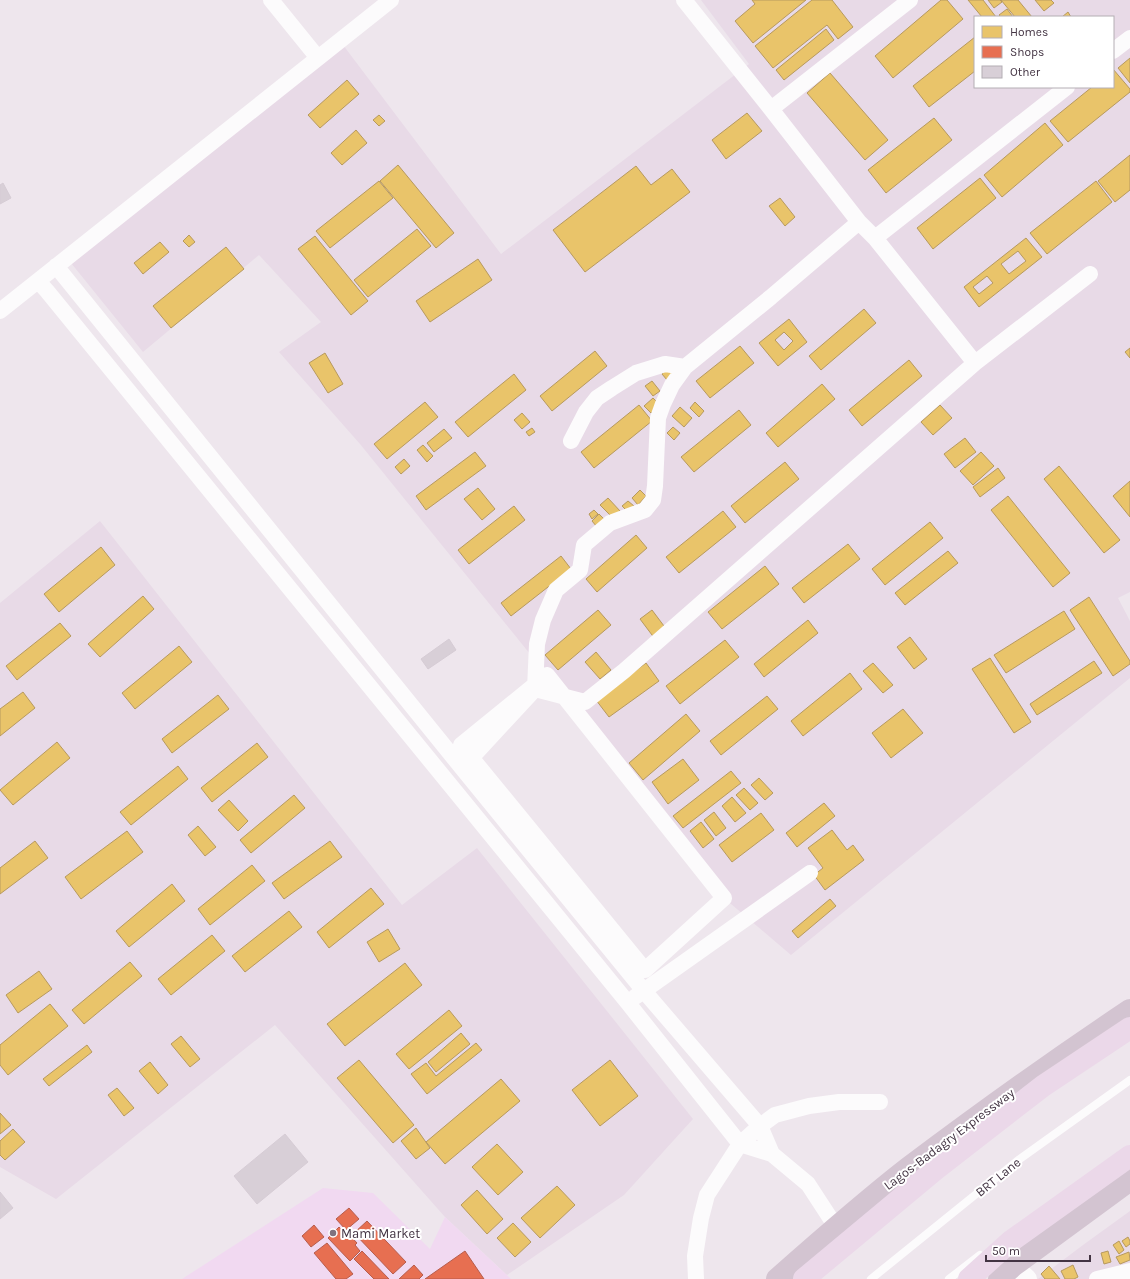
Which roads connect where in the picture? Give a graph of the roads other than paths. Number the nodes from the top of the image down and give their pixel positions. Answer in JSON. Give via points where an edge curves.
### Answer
{"nodes":[{"id":1,"x":271,"y":0,"type":"edge"},
{"id":2,"x":391,"y":0,"type":"edge"},
{"id":3,"x":684,"y":0,"type":"edge"},
{"id":4,"x":910,"y":0,"type":"edge"},
{"id":5,"x":1130,"y":38,"type":"edge"},
{"id":6,"x":1114,"y":50,"type":"edge"},
{"id":7,"x":318,"y":58,"type":"junction"},
{"id":8,"x":1066,"y":88,"type":"edge"},
{"id":9,"x":771,"y":109,"type":"junction"},
{"id":10,"x":859,"y":222,"type":"junction"},
{"id":11,"x":875,"y":238,"type":"junction"},
{"id":12,"x":56,"y":266,"type":"junction"},
{"id":13,"x":1090,"y":274,"type":"dead end"},
{"id":14,"x":38,"y":281,"type":"junction"},
{"id":15,"x":0,"y":311,"type":"edge"},
{"id":16,"x":975,"y":363,"type":"junction"},
{"id":17,"x":685,"y":367,"type":"junction"},
{"id":18,"x":571,"y":441,"type":"dead end"},
{"id":19,"x":535,"y":689,"type":"junction"},
{"id":20,"x":454,"y":774,"type":"junction"},
{"id":21,"x":810,"y":873,"type":"dead end"},
{"id":22,"x":645,"y":970,"type":"joint"},
{"id":23,"x":644,"y":991,"type":"junction"},
{"id":24,"x":628,"y":1003,"type":"junction"},
{"id":25,"x":1130,"y":1010,"type":"edge"},
{"id":26,"x":1130,"y":1028,"type":"edge"},
{"id":27,"x":1130,"y":1080,"type":"edge"},
{"id":28,"x":880,"y":1102,"type":"dead end"},
{"id":29,"x":760,"y":1126,"type":"junction"},
{"id":30,"x":740,"y":1144,"type":"junction"},
{"id":31,"x":772,"y":1154,"type":"junction"},
{"id":32,"x":1130,"y":1156,"type":"edge"},
{"id":33,"x":1130,"y":1180,"type":"edge"},
{"id":34,"x":836,"y":1227,"type":"junction"},
{"id":35,"x":1015,"y":1228,"type":"dead end"},
{"id":36,"x":1003,"y":1237,"type":"dead end"},
{"id":37,"x":985,"y":1251,"type":"dead end"},
{"id":38,"x":1130,"y":1271,"type":"edge"},
{"id":39,"x":1013,"y":1275,"type":"edge"},
{"id":40,"x":696,"y":1279,"type":"edge"},
{"id":41,"x":776,"y":1279,"type":"edge"},
{"id":42,"x":804,"y":1279,"type":"edge"},
{"id":43,"x":871,"y":1279,"type":"edge"},
{"id":44,"x":949,"y":1279,"type":"edge"},
{"id":45,"x":969,"y":1279,"type":"edge"},
{"id":46,"x":1097,"y":1279,"type":"edge"}],
"edges":[{"from":1,"to":7,"type":"street"},
{"from":2,"to":7,"type":"street"},
{"from":3,"to":9,"type":"street"},
{"from":4,"to":9,"type":"street"},
{"from":5,"to":6,"type":"street"},
{"from":7,"to":12,"type":"street"},
{"from":8,"to":11,"type":"street"},
{"from":9,"to":10,"type":"street"},
{"from":10,"to":11,"type":"street"},
{"from":10,"to":17,"type":"street"},
{"from":11,"to":16,"type":"street"},
{"from":12,"to":14,"type":"street"},
{"from":12,"to":20,"type":"street"},
{"from":13,"to":16,"type":"street"},
{"from":14,"to":15,"type":"street"},
{"from":14,"to":20,"type":"street"},
{"from":16,"to":19,"type":"street","via":[[624,671],[585,702]]},
{"from":17,"to":18,"type":"street","via":[[665,364],[636,373],[612,388],[597,398],[586,412]]},
{"from":17,"to":19,"type":"street","via":[[672,386],[658,418],[653,500],[645,510],[610,523],[584,545],[580,570],[556,590],[543,620],[536,644]]},
{"from":19,"to":20,"type":"street"},
{"from":20,"to":23,"type":"street"},
{"from":20,"to":24,"type":"street"},
{"from":21,"to":23,"type":"street"},
{"from":22,"to":22,"type":"street","via":[[724,898],[547,676],[461,745]]},
{"from":23,"to":24,"type":"street"},
{"from":23,"to":29,"type":"street"},
{"from":24,"to":30,"type":"street"},
{"from":25,"to":34,"type":"main road","name":"Lagos-Badagry Expressway","via":[[1055,1060],[908,1169]]},
{"from":26,"to":42,"type":"highway","name":"Lagos-Badagry Expressway","via":[[1036,1091],[936,1169]]},
{"from":27,"to":43,"type":"lane","name":"BRT Lane","via":[[1018,1161]]},
{"from":28,"to":29,"type":"street","via":[[838,1102],[809,1106],[775,1115]]},
{"from":29,"to":30,"type":"street"},
{"from":29,"to":31,"type":"street"},
{"from":30,"to":31,"type":"street"},
{"from":30,"to":40,"type":"street","via":[[707,1195],[695,1256]]},
{"from":31,"to":34,"type":"street","via":[[808,1184]]},
{"from":32,"to":45,"type":"highway","via":[[1011,1241]]},
{"from":33,"to":39,"type":"main road"},
{"from":34,"to":41,"type":"main road","name":"Lagos-Badagry Expressway"},
{"from":35,"to":36,"type":"lane"},
{"from":37,"to":44,"type":"lane"},
{"from":38,"to":46,"type":"street"}]}
